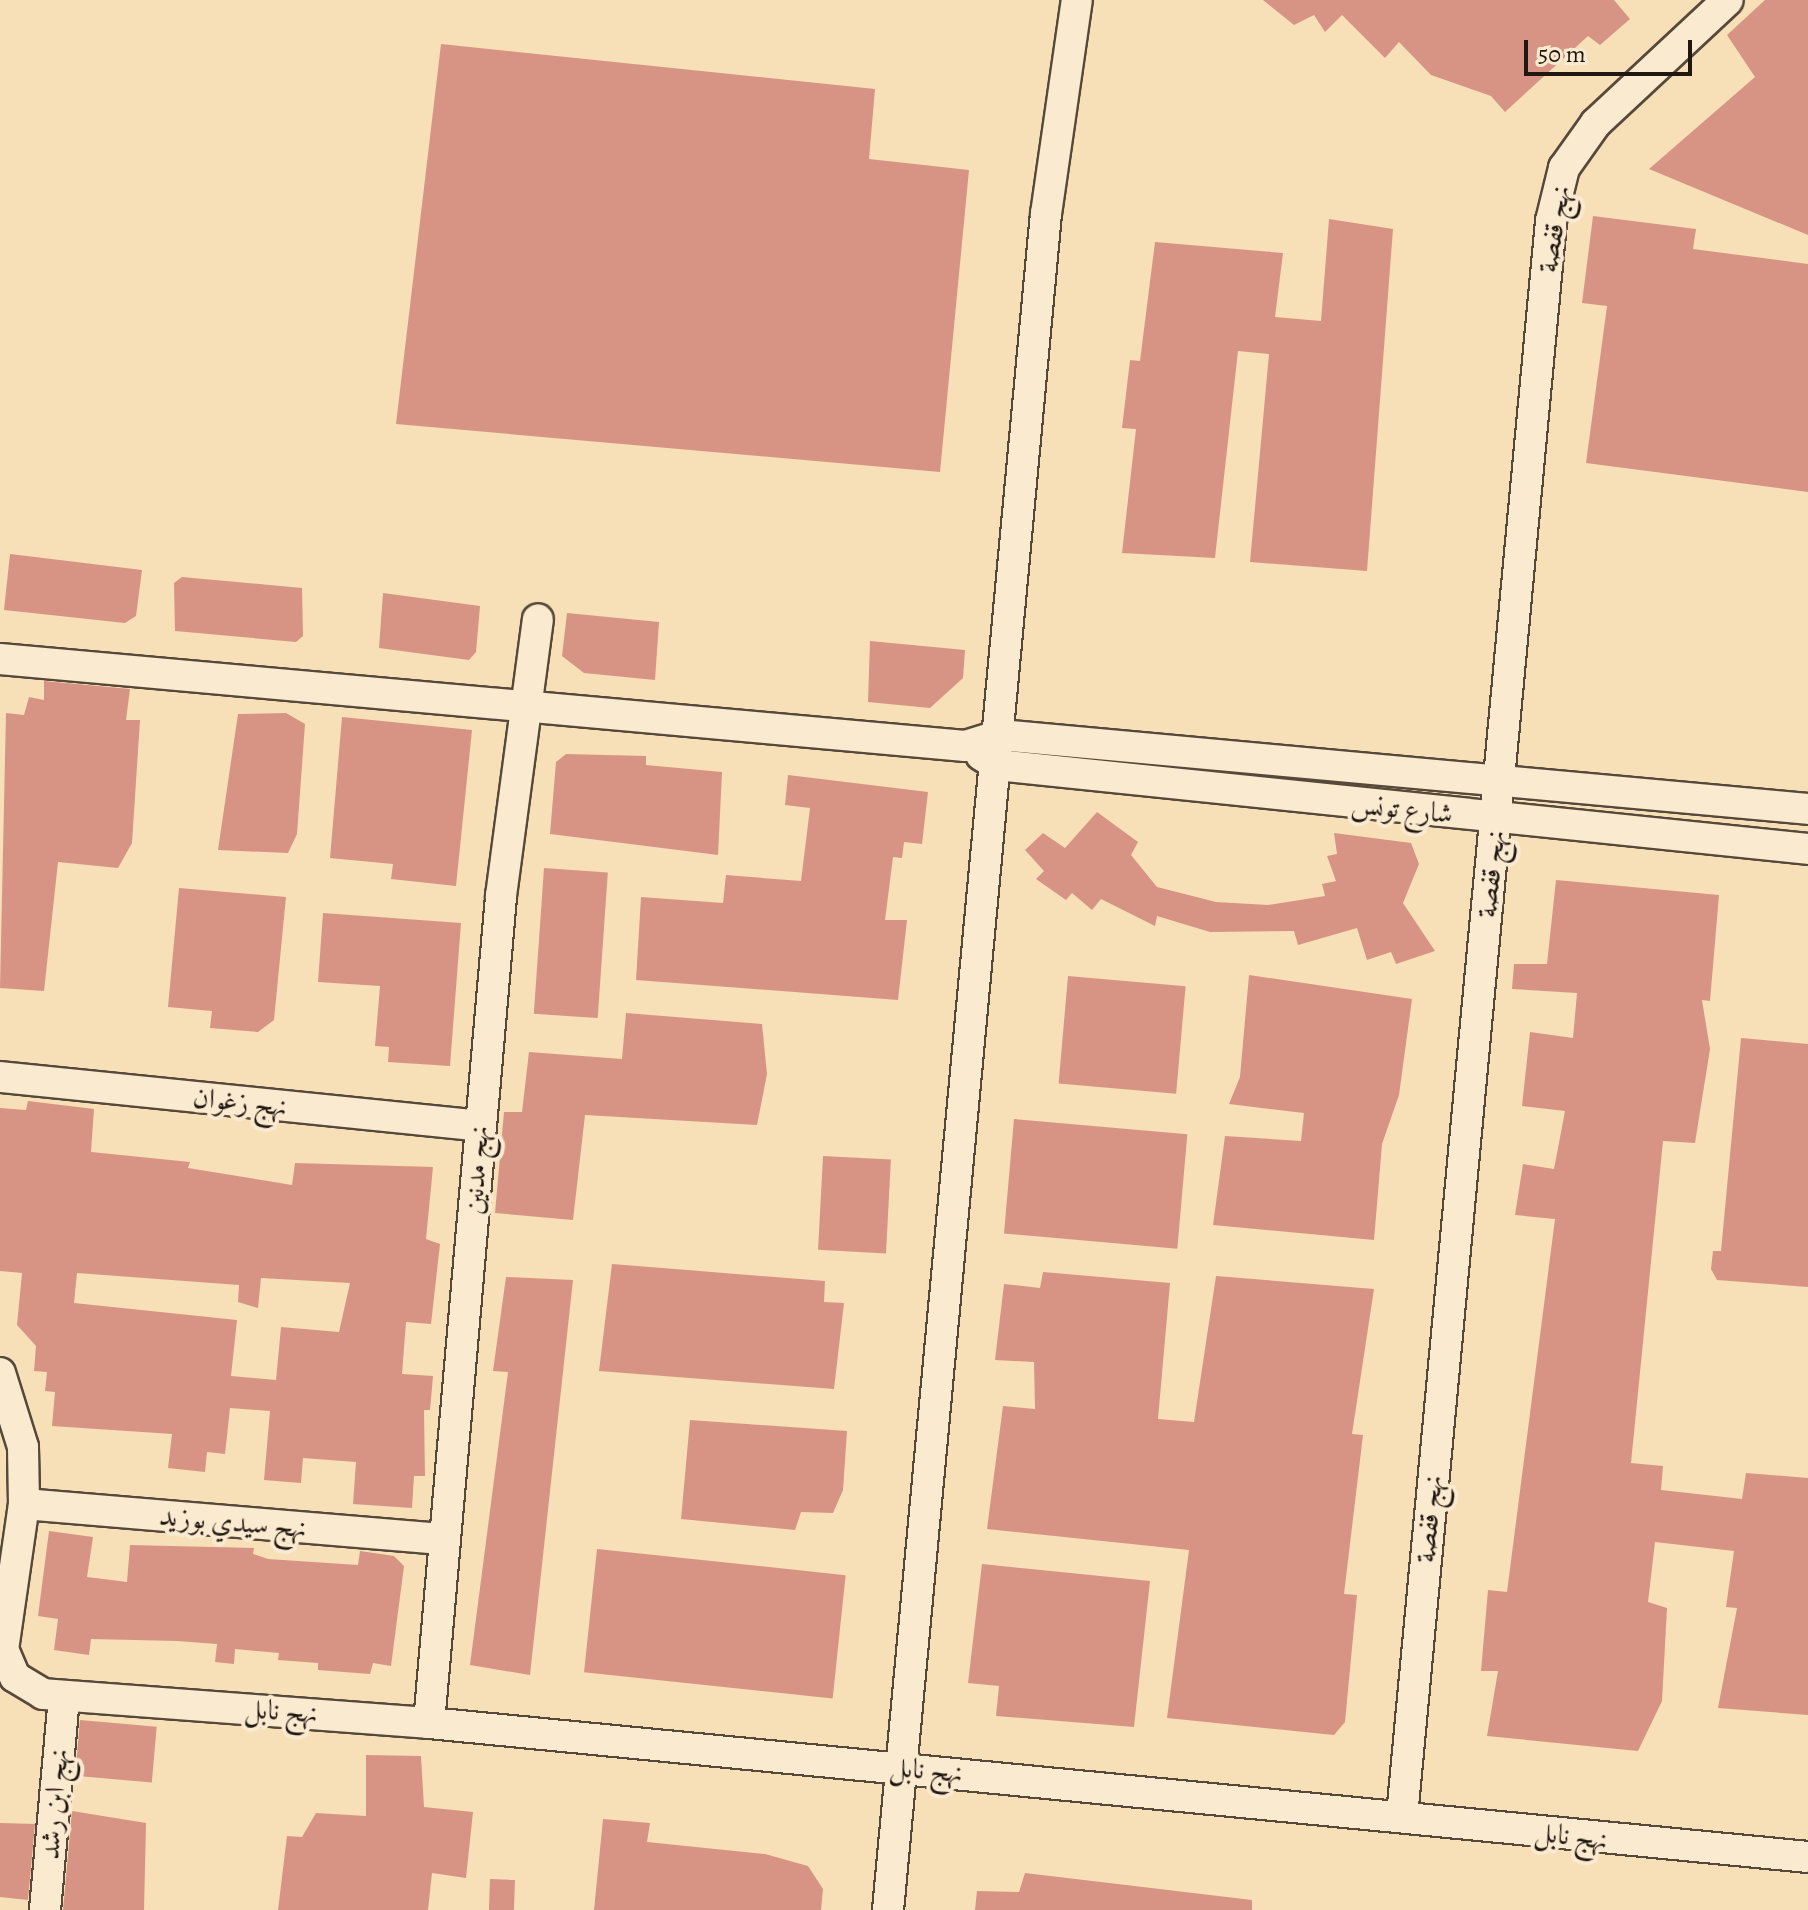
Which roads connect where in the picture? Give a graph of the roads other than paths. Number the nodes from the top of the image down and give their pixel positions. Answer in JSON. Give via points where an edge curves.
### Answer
{"nodes":[{"id":1,"x":1077,"y":0,"type":"edge"},
{"id":2,"x":1728,"y":0,"type":"edge"},
{"id":3,"x":538,"y":619,"type":"dead end"},
{"id":4,"x":0,"y":659,"type":"edge"},
{"id":5,"x":528,"y":703,"type":"junction"},
{"id":6,"x":1000,"y":735,"type":"junction"},
{"id":7,"x":965,"y":746,"type":"junction"},
{"id":8,"x":997,"y":765,"type":"junction"},
{"id":9,"x":1502,"y":781,"type":"junction"},
{"id":10,"x":1808,"y":809,"type":"edge"},
{"id":11,"x":1496,"y":820,"type":"junction"},
{"id":12,"x":1808,"y":849,"type":"edge"},
{"id":13,"x":0,"y":1077,"type":"edge"},
{"id":14,"x":479,"y":1126,"type":"junction"},
{"id":15,"x":0,"y":1373,"type":"edge"},
{"id":16,"x":24,"y":1504,"type":"junction"},
{"id":17,"x":442,"y":1539,"type":"junction"},
{"id":18,"x":53,"y":1696,"type":"junction"},
{"id":19,"x":429,"y":1723,"type":"junction"},
{"id":20,"x":902,"y":1767,"type":"junction"},
{"id":21,"x":1402,"y":1816,"type":"junction"},
{"id":22,"x":1808,"y":1857,"type":"edge"},
{"id":23,"x":45,"y":1910,"type":"edge"},
{"id":24,"x":888,"y":1910,"type":"edge"}],
"edges":[{"from":1,"to":6,"type":"street","via":[[1048,200]]},
{"from":2,"to":9,"type":"street","name":"نهج قفصة","via":[[1596,123],[1564,168],[1551,221]]},
{"from":3,"to":5,"type":"street","name":"نهج مدنين"},
{"from":4,"to":5,"type":"street"},
{"from":5,"to":7,"type":"street"},
{"from":5,"to":14,"type":"street","name":"نهج مدنين"},
{"from":6,"to":7,"type":"street"},
{"from":6,"to":8,"type":"street"},
{"from":6,"to":9,"type":"street","name":"شارع تونس"},
{"from":7,"to":8,"type":"street"},
{"from":8,"to":11,"type":"street","name":"شارع تونس"},
{"from":8,"to":20,"type":"street"},
{"from":9,"to":10,"type":"street","name":"شارع تونس"},
{"from":9,"to":11,"type":"street","name":"نهج قفصة"},
{"from":11,"to":12,"type":"street","name":"شارع تونس"},
{"from":11,"to":21,"type":"street","name":"نهج قفصة"},
{"from":13,"to":14,"type":"street","name":"نهج زغوان"},
{"from":14,"to":17,"type":"street","name":"نهج مدنين"},
{"from":15,"to":16,"type":"street","via":[[23,1447]]},
{"from":16,"to":17,"type":"street","name":"نهج سيدي بوزيد"},
{"from":16,"to":18,"type":"street","via":[[3,1649],[15,1677]]},
{"from":17,"to":19,"type":"street","name":"نهج مدنين"},
{"from":18,"to":19,"type":"street","name":"نهج نابل"},
{"from":18,"to":23,"type":"street","name":"نهج ابن رشد"},
{"from":19,"to":20,"type":"street","name":"نهج نابل"},
{"from":20,"to":21,"type":"street","name":"نهج نابل"},
{"from":20,"to":24,"type":"street"},
{"from":21,"to":22,"type":"street","name":"نهج نابل"}]}
